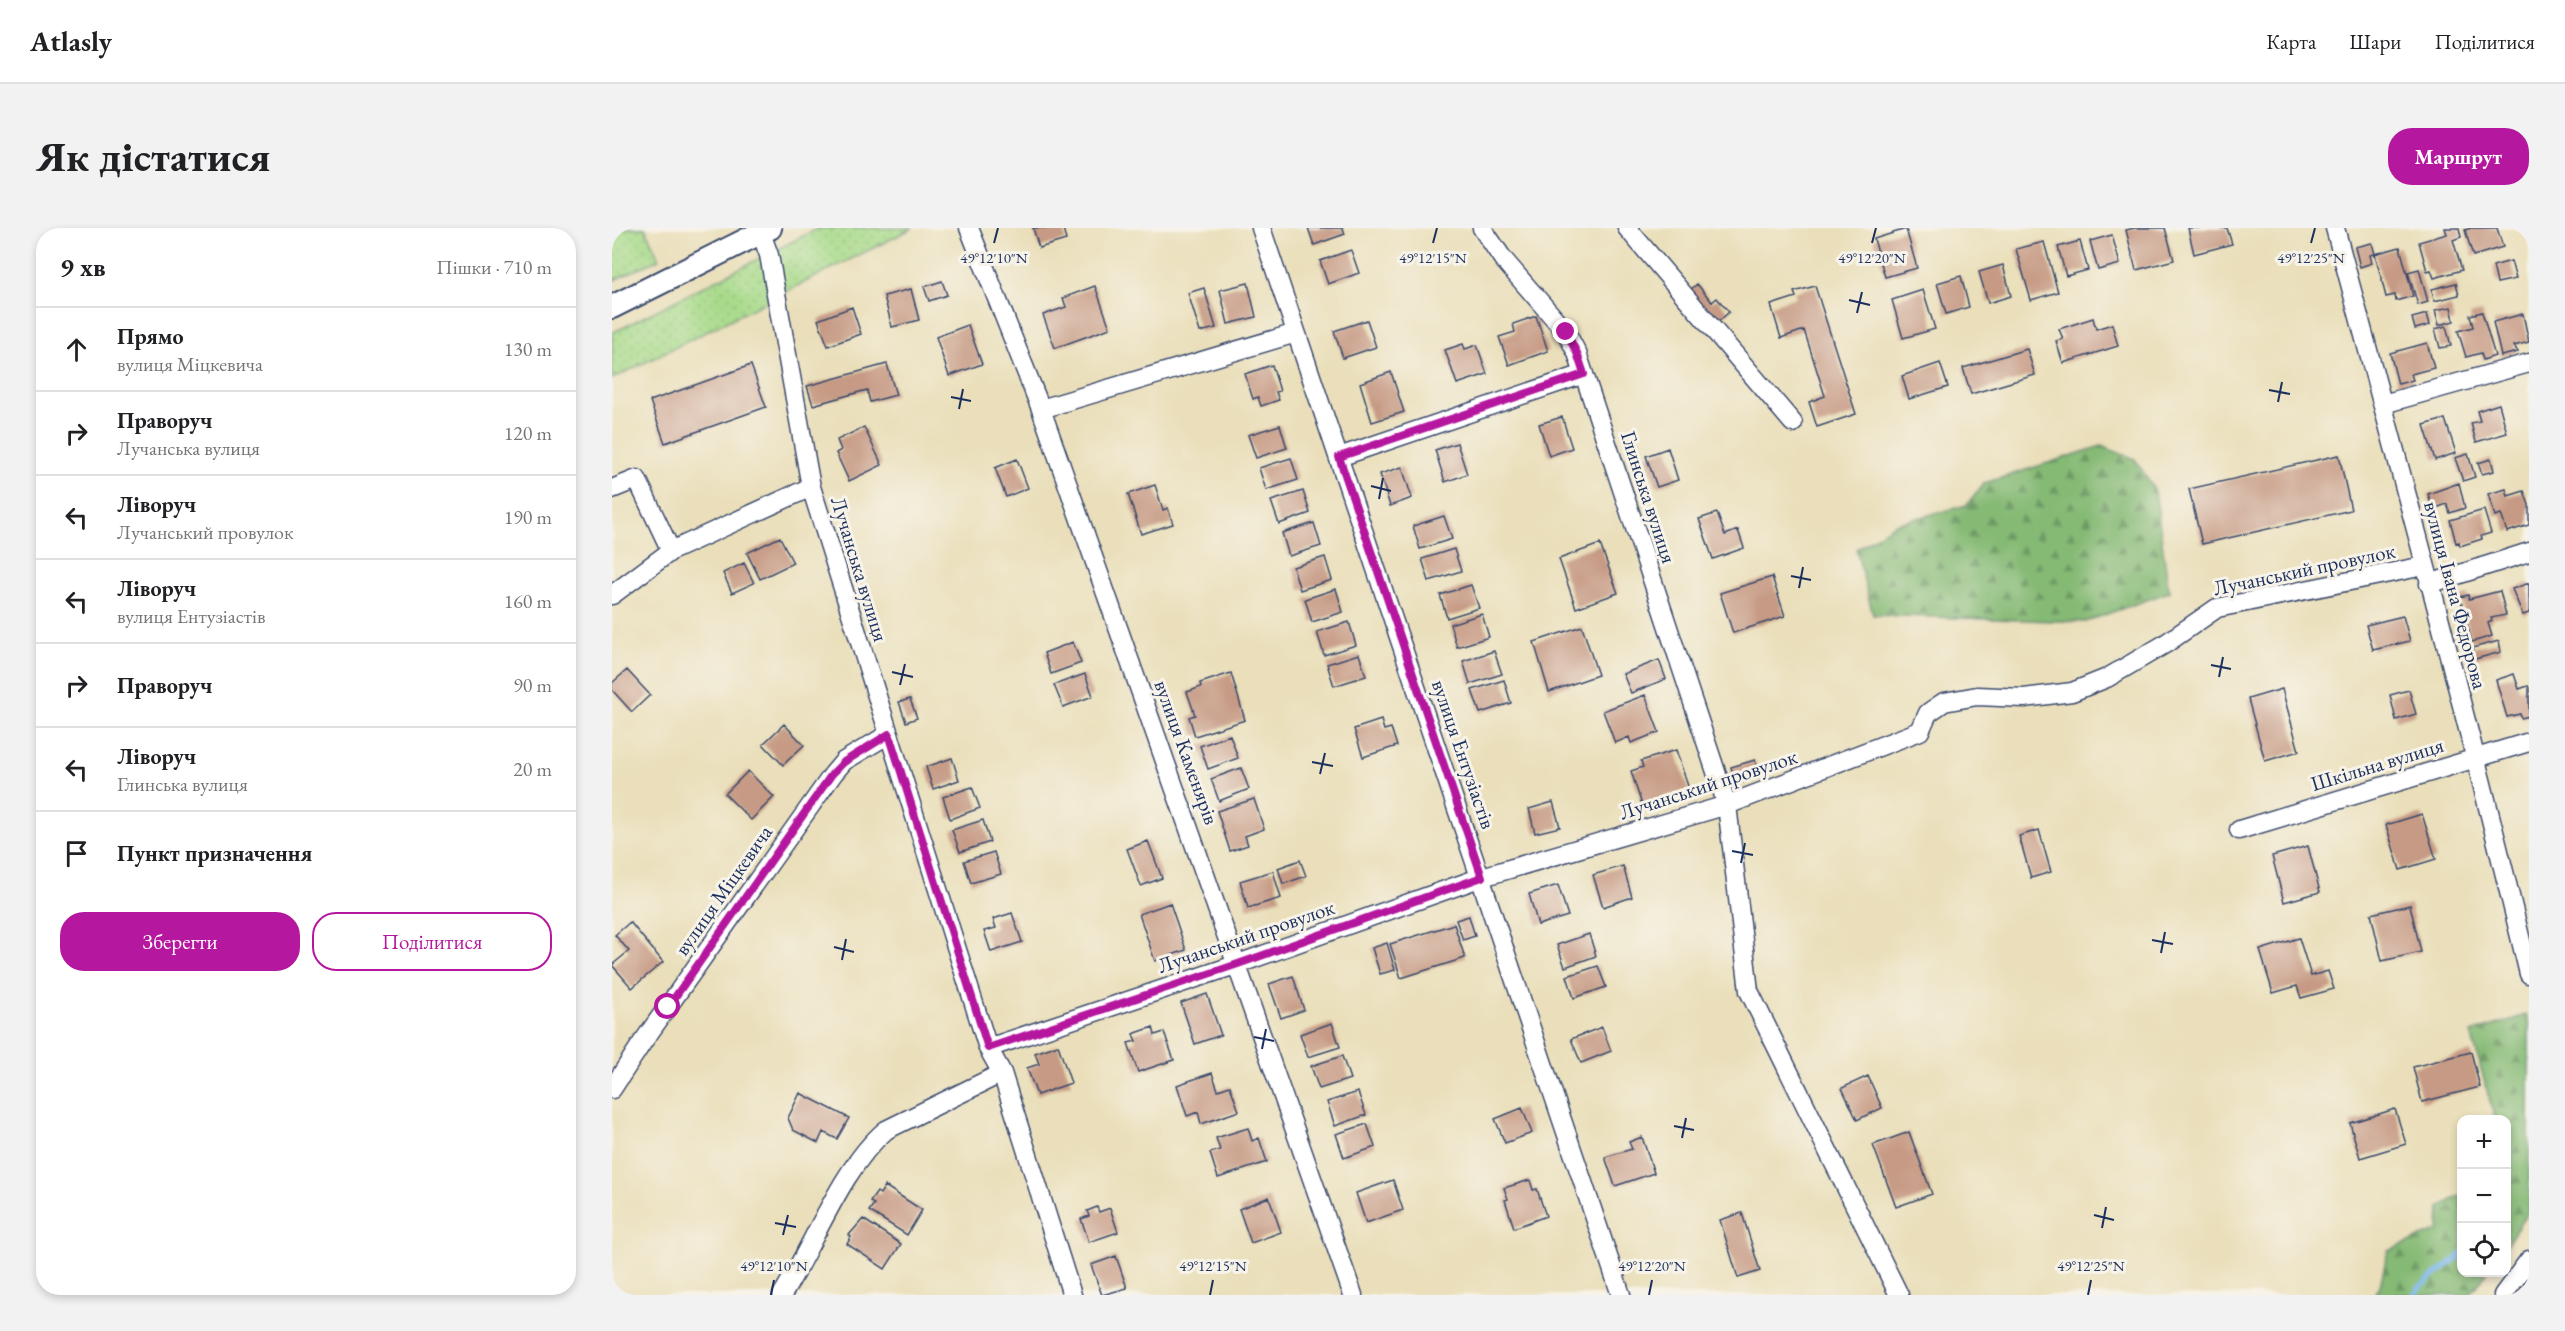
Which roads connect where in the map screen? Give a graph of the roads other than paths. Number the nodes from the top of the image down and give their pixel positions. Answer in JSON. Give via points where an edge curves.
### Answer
{"nodes":[{"id":1,"x":969,"y":228,"type":"edge"},
{"id":2,"x":1261,"y":228,"type":"edge"},
{"id":3,"x":1482,"y":228,"type":"edge"},
{"id":4,"x":1627,"y":228,"type":"edge"},
{"id":5,"x":2337,"y":228,"type":"edge"},
{"id":6,"x":766,"y":231,"type":"edge"},
{"id":7,"x":612,"y":307,"type":"edge"},
{"id":8,"x":1296,"y":333,"type":"junction"},
{"id":9,"x":2529,"y":363,"type":"edge"},
{"id":10,"x":1584,"y":374,"type":"junction"},
{"id":11,"x":2383,"y":404,"type":"junction"},
{"id":12,"x":1041,"y":409,"type":"junction"},
{"id":13,"x":1793,"y":423,"type":"dead end"},
{"id":14,"x":1339,"y":457,"type":"junction"},
{"id":15,"x":811,"y":487,"type":"junction"},
{"id":16,"x":612,"y":489,"type":"edge"},
{"id":17,"x":670,"y":550,"type":"junction"},
{"id":18,"x":2529,"y":552,"type":"edge"},
{"id":19,"x":2427,"y":575,"type":"junction"},
{"id":20,"x":612,"y":595,"type":"edge"},
{"id":21,"x":889,"y":734,"type":"junction"},
{"id":22,"x":2529,"y":742,"type":"edge"},
{"id":23,"x":2477,"y":756,"type":"junction"},
{"id":24,"x":1727,"y":806,"type":"junction"},
{"id":25,"x":2239,"y":830,"type":"dead end"},
{"id":26,"x":1482,"y":877,"type":"junction"},
{"id":27,"x":1238,"y":964,"type":"junction"},
{"id":28,"x":2529,"y":974,"type":"edge"},
{"id":29,"x":988,"y":1048,"type":"junction"},
{"id":30,"x":1002,"y":1073,"type":"junction"},
{"id":31,"x":612,"y":1089,"type":"edge"},
{"id":32,"x":2529,"y":1260,"type":"edge"},
{"id":33,"x":782,"y":1295,"type":"edge"},
{"id":34,"x":1072,"y":1295,"type":"edge"},
{"id":35,"x":1353,"y":1295,"type":"edge"},
{"id":36,"x":1621,"y":1295,"type":"edge"},
{"id":37,"x":1899,"y":1295,"type":"edge"},
{"id":38,"x":2503,"y":1295,"type":"edge"}],
"edges":[{"from":1,"to":12,"type":"street","name":"вулиця Каменярів"},
{"from":2,"to":8,"type":"street","name":"вулиця Ентузіастів"},
{"from":3,"to":10,"type":"street","name":"Глинська вулиця","via":[[1503,259],[1566,332]]},
{"from":4,"to":13,"type":"street"},
{"from":5,"to":11,"type":"street","name":"вулиця Івана Федорова"},
{"from":6,"to":7,"type":"main road"},
{"from":6,"to":15,"type":"street","name":"Лучанська вулиця"},
{"from":8,"to":12,"type":"street"},
{"from":8,"to":14,"type":"street","name":"вулиця Ентузіастів"},
{"from":9,"to":11,"type":"street"},
{"from":10,"to":14,"type":"street"},
{"from":10,"to":24,"type":"street","name":"Глинська вулиця"},
{"from":11,"to":19,"type":"street","name":"вулиця Івана Федорова"},
{"from":12,"to":27,"type":"street","name":"вулиця Каменярів"},
{"from":14,"to":26,"type":"street","name":"вулиця Ентузіастів"},
{"from":15,"to":17,"type":"street"},
{"from":15,"to":21,"type":"street","name":"Лучанська вулиця"},
{"from":16,"to":17,"type":"street","via":[[637,479]]},
{"from":17,"to":20,"type":"street"},
{"from":18,"to":19,"type":"street","name":"Лучанський провулок"},
{"from":19,"to":23,"type":"street","name":"вулиця Івана Федорова"},
{"from":19,"to":24,"type":"street","name":"Лучанський провулок","via":[[2217,608],[2107,678],[2072,692],[2024,698],[1977,696],[1944,702],[1928,713],[1920,731]]},
{"from":21,"to":29,"type":"street","name":"Лучанська вулиця"},
{"from":21,"to":31,"type":"street","name":"вулиця Міцкевича","via":[[832,774]]},
{"from":22,"to":23,"type":"street","name":"Шкільна вулиця"},
{"from":23,"to":25,"type":"street","name":"Шкільна вулиця"},
{"from":23,"to":28,"type":"street","name":"вулиця Івана Федорова"},
{"from":24,"to":26,"type":"street","name":"Лучанський провулок"},
{"from":24,"to":37,"type":"street","name":"Глинська вулиця","via":[[1749,991]]},
{"from":26,"to":27,"type":"street","name":"Лучанський провулок"},
{"from":26,"to":36,"type":"street","name":"вулиця Ентузіастів"},
{"from":27,"to":29,"type":"street","name":"Лучанський провулок"},
{"from":27,"to":35,"type":"street","name":"вулиця Каменярів"},
{"from":29,"to":30,"type":"street","name":"Лучанська вулиця"},
{"from":30,"to":33,"type":"street","via":[[886,1130],[873,1141],[848,1177]]},
{"from":30,"to":34,"type":"street","name":"Лучанська вулиця"},
{"from":32,"to":38,"type":"street"}]}
